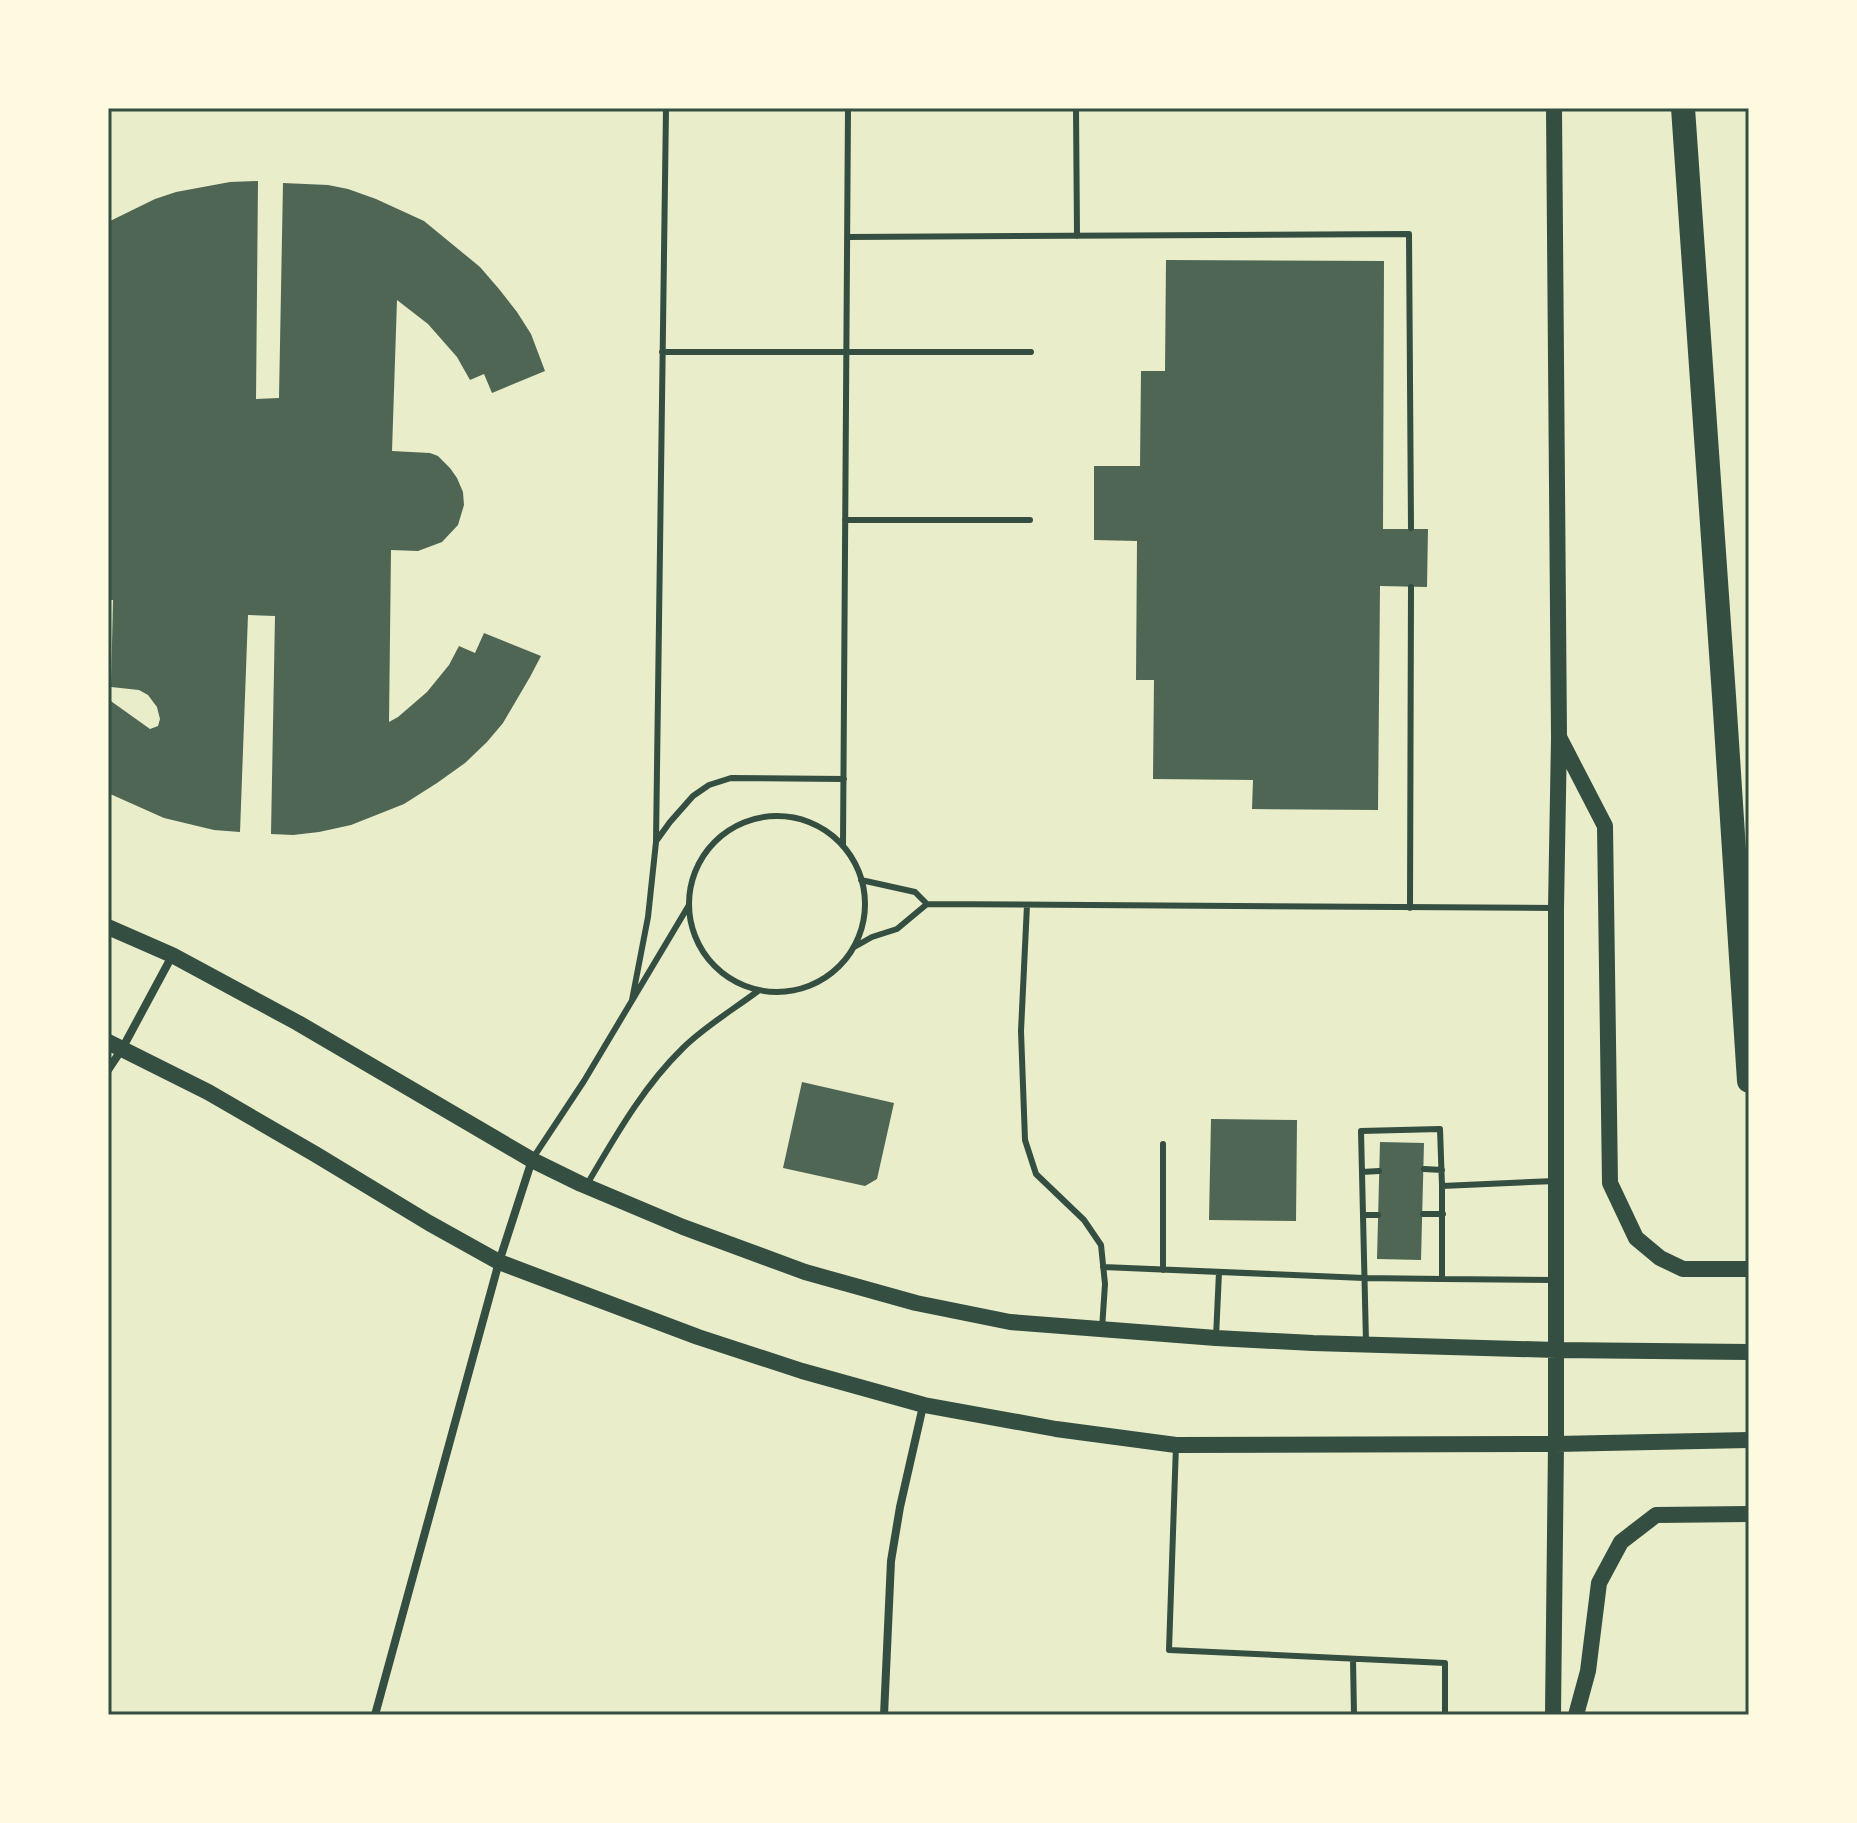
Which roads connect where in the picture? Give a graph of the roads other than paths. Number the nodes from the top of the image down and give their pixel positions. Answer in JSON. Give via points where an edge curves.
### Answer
{"nodes":[{"id":1,"x":666,"y":108,"type":"edge"},
{"id":2,"x":848,"y":108,"type":"edge"},
{"id":3,"x":1076,"y":108,"type":"edge"},
{"id":4,"x":1554,"y":108,"type":"edge"},
{"id":5,"x":1683,"y":108,"type":"edge"},
{"id":6,"x":1077,"y":236,"type":"junction"},
{"id":7,"x":847,"y":237,"type":"junction"},
{"id":8,"x":662,"y":352,"type":"junction"},
{"id":9,"x":846,"y":352,"type":"junction"},
{"id":10,"x":1031,"y":352,"type":"dead end"},
{"id":11,"x":845,"y":520,"type":"junction"},
{"id":12,"x":1030,"y":520,"type":"dead end"},
{"id":13,"x":1411,"y":528,"type":"dead end"},
{"id":14,"x":1411,"y":587,"type":"dead end"},
{"id":15,"x":1559,"y":738,"type":"junction"},
{"id":16,"x":844,"y":779,"type":"junction"},
{"id":17,"x":656,"y":842,"type":"junction"},
{"id":18,"x":843,"y":846,"type":"junction"},
{"id":19,"x":861,"y":880,"type":"junction"},
{"id":20,"x":927,"y":904,"type":"junction"},
{"id":21,"x":689,"y":905,"type":"junction"},
{"id":22,"x":1027,"y":905,"type":"junction"},
{"id":23,"x":1410,"y":908,"type":"junction"},
{"id":24,"x":1556,"y":908,"type":"junction"},
{"id":25,"x":108,"y":927,"type":"edge"},
{"id":26,"x":856,"y":946,"type":"junction"},
{"id":27,"x":172,"y":955,"type":"junction"},
{"id":28,"x":758,"y":991,"type":"junction"},
{"id":29,"x":632,"y":1000,"type":"junction"},
{"id":30,"x":115,"y":1045,"type":"edge"},
{"id":31,"x":108,"y":1070,"type":"edge"},
{"id":32,"x":1749,"y":1081,"type":"edge"},
{"id":33,"x":1163,"y":1144,"type":"dead end"},
{"id":34,"x":532,"y":1160,"type":"junction"},
{"id":35,"x":1424,"y":1169,"type":"dead end"},
{"id":36,"x":1442,"y":1170,"type":"junction"},
{"id":37,"x":1379,"y":1171,"type":"dead end"},
{"id":38,"x":1362,"y":1172,"type":"junction"},
{"id":39,"x":1555,"y":1181,"type":"junction"},
{"id":40,"x":586,"y":1186,"type":"junction"},
{"id":41,"x":1442,"y":1186,"type":"junction"},
{"id":42,"x":1423,"y":1214,"type":"dead end"},
{"id":43,"x":1443,"y":1214,"type":"junction"},
{"id":44,"x":1363,"y":1215,"type":"junction"},
{"id":45,"x":1378,"y":1215,"type":"dead end"},
{"id":46,"x":499,"y":1262,"type":"junction"},
{"id":47,"x":1103,"y":1267,"type":"junction"},
{"id":48,"x":1749,"y":1269,"type":"edge"},
{"id":49,"x":1163,"y":1270,"type":"junction"},
{"id":50,"x":1219,"y":1272,"type":"junction"},
{"id":51,"x":1364,"y":1278,"type":"junction"},
{"id":52,"x":1442,"y":1279,"type":"junction"},
{"id":53,"x":1556,"y":1280,"type":"junction"},
{"id":54,"x":1102,"y":1329,"type":"junction"},
{"id":55,"x":1216,"y":1338,"type":"junction"},
{"id":56,"x":1366,"y":1344,"type":"junction"},
{"id":57,"x":1556,"y":1350,"type":"junction"},
{"id":58,"x":1749,"y":1352,"type":"edge"},
{"id":59,"x":924,"y":1405,"type":"junction"},
{"id":60,"x":1749,"y":1440,"type":"edge"},
{"id":61,"x":1556,"y":1444,"type":"junction"},
{"id":62,"x":1176,"y":1445,"type":"junction"},
{"id":63,"x":1749,"y":1514,"type":"edge"},
{"id":64,"x":1353,"y":1659,"type":"junction"},
{"id":65,"x":375,"y":1715,"type":"edge"},
{"id":66,"x":884,"y":1715,"type":"edge"},
{"id":67,"x":1354,"y":1715,"type":"edge"},
{"id":68,"x":1445,"y":1715,"type":"edge"},
{"id":69,"x":1553,"y":1715,"type":"edge"},
{"id":70,"x":1576,"y":1715,"type":"edge"}],
"edges":[{"from":1,"to":8,"type":"lane"},
{"from":2,"to":7,"type":"lane"},
{"from":3,"to":6,"type":"lane"},
{"from":4,"to":15,"type":"main road"},
{"from":5,"to":32,"type":"highway"},
{"from":6,"to":7,"type":"lane"},
{"from":6,"to":13,"type":"lane","via":[[1409,234]]},
{"from":7,"to":9,"type":"lane"},
{"from":8,"to":9,"type":"lane"},
{"from":8,"to":17,"type":"lane"},
{"from":9,"to":10,"type":"lane"},
{"from":9,"to":11,"type":"lane"},
{"from":11,"to":12,"type":"lane"},
{"from":11,"to":16,"type":"lane"},
{"from":14,"to":23,"type":"lane"},
{"from":15,"to":24,"type":"main road"},
{"from":15,"to":48,"type":"main road","via":[[1605,826],[1610,1183],[1636,1238],[1660,1258],[1683,1269]]},
{"from":16,"to":17,"type":"lane","via":[[731,778],[709,785],[685,804]]},
{"from":16,"to":18,"type":"lane"},
{"from":17,"to":29,"type":"lane"},
{"from":18,"to":19,"type":"lane","via":[[856,862]]},
{"from":18,"to":21,"type":"lane","via":[[814,823],[786,815],[756,818],[729,829],[707,849],[693,876]]},
{"from":19,"to":20,"type":"lane","via":[[915,892]]},
{"from":19,"to":26,"type":"lane","via":[[865,918]]},
{"from":20,"to":22,"type":"lane"},
{"from":20,"to":26,"type":"lane","via":[[897,929]]},
{"from":21,"to":28,"type":"lane","via":[[694,935],[708,961],[731,980]]},
{"from":21,"to":29,"type":"lane"},
{"from":22,"to":23,"type":"lane"},
{"from":22,"to":47,"type":"lane","via":[[1021,1023],[1025,1140],[1036,1174],[1084,1220],[1101,1245]]},
{"from":23,"to":24,"type":"lane"},
{"from":24,"to":39,"type":"main road"},
{"from":25,"to":27,"type":"main road"},
{"from":26,"to":28,"type":"lane","via":[[839,969],[815,985],[787,993]]},
{"from":27,"to":30,"type":"street"},
{"from":27,"to":34,"type":"main road"},
{"from":28,"to":40,"type":"lane","via":[[685,1045],[652,1081]]},
{"from":29,"to":34,"type":"lane"},
{"from":30,"to":31,"type":"street"},
{"from":30,"to":46,"type":"main road","via":[[208,1092]]},
{"from":33,"to":49,"type":"lane"},
{"from":34,"to":40,"type":"main road"},
{"from":34,"to":46,"type":"street"},
{"from":35,"to":36,"type":"lane"},
{"from":36,"to":38,"type":"lane","via":[[1440,1129],[1361,1131]]},
{"from":36,"to":41,"type":"lane"},
{"from":37,"to":38,"type":"lane"},
{"from":38,"to":44,"type":"lane"},
{"from":39,"to":41,"type":"lane"},
{"from":39,"to":53,"type":"main road"},
{"from":40,"to":54,"type":"main road","via":[[805,1272],[916,1303],[1010,1322]]},
{"from":41,"to":43,"type":"lane"},
{"from":42,"to":43,"type":"lane"},
{"from":43,"to":52,"type":"lane"},
{"from":44,"to":45,"type":"lane"},
{"from":44,"to":51,"type":"lane"},
{"from":46,"to":59,"type":"main road","via":[[713,1342]]},
{"from":46,"to":65,"type":"street"},
{"from":47,"to":49,"type":"lane"},
{"from":47,"to":54,"type":"lane"},
{"from":49,"to":50,"type":"lane"},
{"from":50,"to":51,"type":"lane"},
{"from":50,"to":55,"type":"lane"},
{"from":51,"to":52,"type":"lane"},
{"from":51,"to":56,"type":"lane"},
{"from":52,"to":53,"type":"lane"},
{"from":53,"to":57,"type":"main road"},
{"from":54,"to":55,"type":"main road"},
{"from":55,"to":56,"type":"main road"},
{"from":56,"to":57,"type":"main road"},
{"from":57,"to":58,"type":"main road"},
{"from":57,"to":61,"type":"main road"},
{"from":59,"to":62,"type":"main road"},
{"from":59,"to":66,"type":"street","via":[[891,1561]]},
{"from":60,"to":61,"type":"main road"},
{"from":61,"to":62,"type":"main road"},
{"from":61,"to":69,"type":"main road"},
{"from":62,"to":64,"type":"lane","via":[[1169,1650]]},
{"from":63,"to":70,"type":"main road","via":[[1656,1515],[1621,1542],[1599,1583],[1588,1671]]},
{"from":64,"to":67,"type":"lane"},
{"from":64,"to":68,"type":"lane","via":[[1445,1663]]}]}
